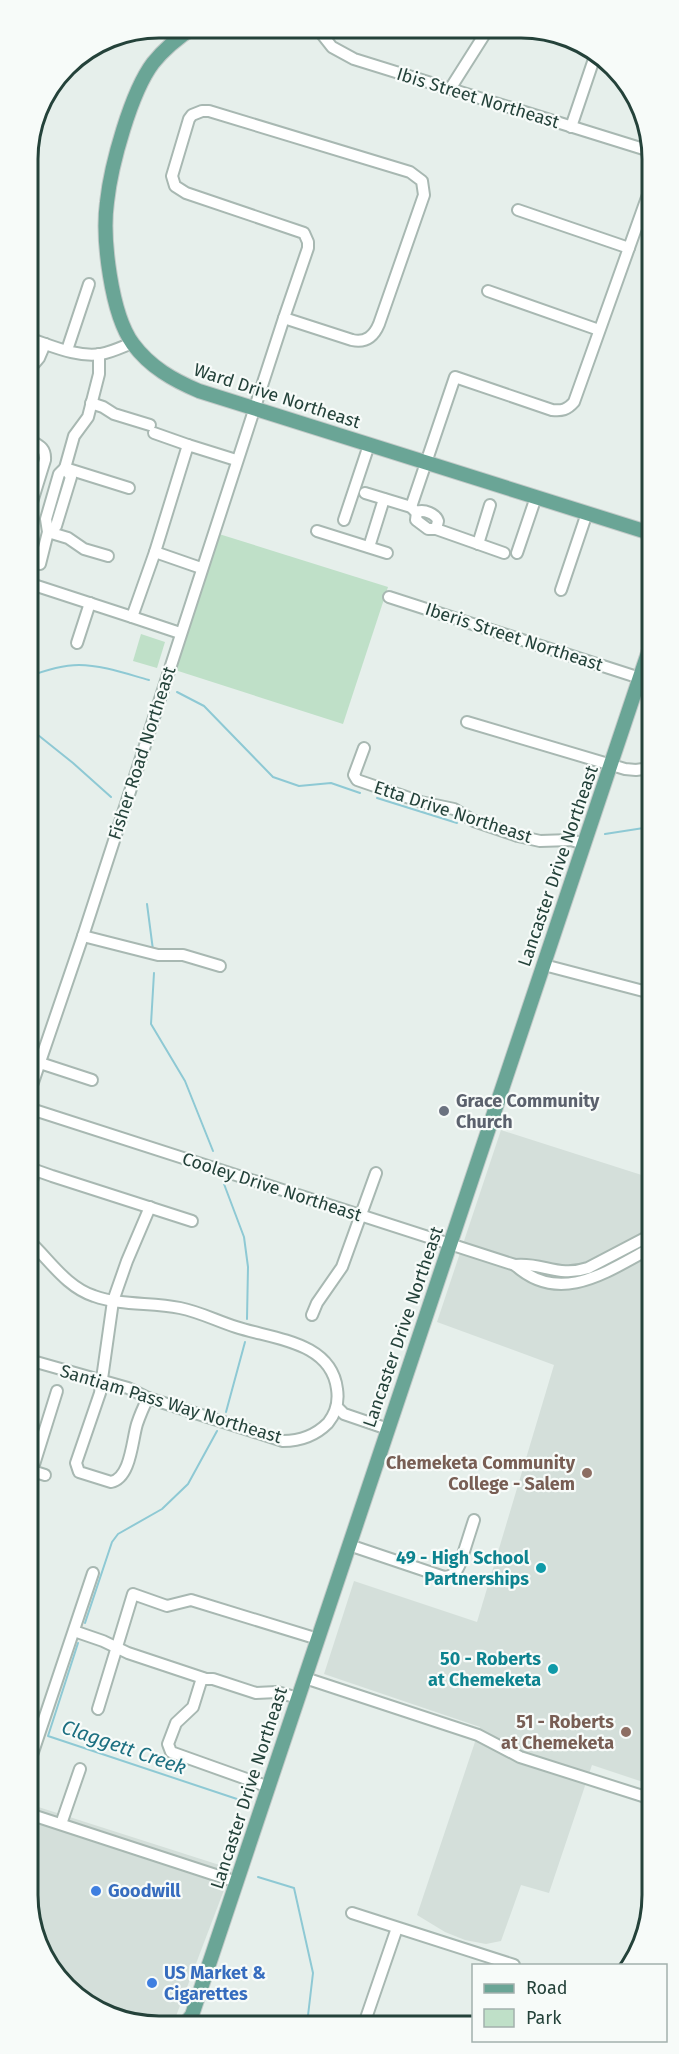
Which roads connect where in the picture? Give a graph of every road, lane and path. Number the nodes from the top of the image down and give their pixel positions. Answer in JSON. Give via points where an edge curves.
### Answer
{"nodes":[{"id":1,"x":181,"y":38,"type":"edge"},
{"id":2,"x":323,"y":38,"type":"edge"},
{"id":3,"x":482,"y":38,"type":"edge"},
{"id":4,"x":593,"y":61,"type":"edge"},
{"id":5,"x":450,"y":89,"type":"junction"},
{"id":6,"x":571,"y":127,"type":"junction"},
{"id":7,"x":641,"y":148,"type":"edge"},
{"id":8,"x":518,"y":210,"type":"dead end"},
{"id":9,"x":642,"y":212,"type":"edge"},
{"id":10,"x":629,"y":248,"type":"junction"},
{"id":11,"x":89,"y":284,"type":"dead end"},
{"id":12,"x":488,"y":291,"type":"dead end"},
{"id":13,"x":284,"y":318,"type":"junction"},
{"id":14,"x":599,"y":330,"type":"junction"},
{"id":15,"x":38,"y":342,"type":"edge"},
{"id":16,"x":132,"y":343,"type":"junction"},
{"id":17,"x":45,"y":344,"type":"junction"},
{"id":18,"x":38,"y":349,"type":"edge"},
{"id":19,"x":66,"y":350,"type":"junction"},
{"id":20,"x":99,"y":354,"type":"junction"},
{"id":21,"x":38,"y":358,"type":"edge"},
{"id":22,"x":91,"y":403,"type":"junction"},
{"id":23,"x":253,"y":408,"type":"junction"},
{"id":24,"x":38,"y":445,"type":"edge"},
{"id":25,"x":188,"y":445,"type":"junction"},
{"id":26,"x":369,"y":445,"type":"junction"},
{"id":27,"x":236,"y":460,"type":"junction"},
{"id":28,"x":425,"y":462,"type":"junction"},
{"id":29,"x":65,"y":468,"type":"junction"},
{"id":30,"x":38,"y":483,"type":"edge"},
{"id":31,"x":129,"y":488,"type":"dead end"},
{"id":32,"x":365,"y":493,"type":"dead end"},
{"id":33,"x":536,"y":497,"type":"junction"},
{"id":34,"x":384,"y":499,"type":"junction"},
{"id":35,"x":490,"y":505,"type":"dead end"},
{"id":36,"x":414,"y":509,"type":"junction"},
{"id":37,"x":586,"y":513,"type":"junction"},
{"id":38,"x":344,"y":520,"type":"dead end"},
{"id":39,"x":642,"y":530,"type":"edge"},
{"id":40,"x":317,"y":531,"type":"dead end"},
{"id":41,"x":48,"y":532,"type":"junction"},
{"id":42,"x":478,"y":544,"type":"junction"},
{"id":43,"x":369,"y":547,"type":"junction"},
{"id":44,"x":155,"y":552,"type":"junction"},
{"id":45,"x":387,"y":553,"type":"dead end"},
{"id":46,"x":504,"y":553,"type":"dead end"},
{"id":47,"x":518,"y":553,"type":"dead end"},
{"id":48,"x":108,"y":556,"type":"dead end"},
{"id":49,"x":40,"y":564,"type":"dead end"},
{"id":50,"x":201,"y":568,"type":"junction"},
{"id":51,"x":38,"y":586,"type":"edge"},
{"id":52,"x":561,"y":590,"type":"dead end"},
{"id":53,"x":388,"y":597,"type":"dead end"},
{"id":54,"x":90,"y":603,"type":"junction"},
{"id":55,"x":132,"y":617,"type":"junction"},
{"id":56,"x":180,"y":633,"type":"junction"},
{"id":57,"x":77,"y":643,"type":"dead end"},
{"id":58,"x":642,"y":673,"type":"edge"},
{"id":59,"x":640,"y":678,"type":"junction"},
{"id":60,"x":467,"y":722,"type":"dead end"},
{"id":61,"x":364,"y":748,"type":"dead end"},
{"id":62,"x":611,"y":765,"type":"junction"},
{"id":63,"x":642,"y":769,"type":"edge"},
{"id":64,"x":584,"y":844,"type":"junction"},
{"id":65,"x":83,"y":936,"type":"junction"},
{"id":66,"x":544,"y":965,"type":"junction"},
{"id":67,"x":220,"y":966,"type":"dead end"},
{"id":68,"x":642,"y":991,"type":"edge"},
{"id":69,"x":40,"y":1063,"type":"junction"},
{"id":70,"x":38,"y":1069,"type":"edge"},
{"id":71,"x":92,"y":1080,"type":"dead end"},
{"id":72,"x":38,"y":1111,"type":"edge"},
{"id":73,"x":38,"y":1169,"type":"edge"},
{"id":74,"x":375,"y":1173,"type":"dead end"},
{"id":75,"x":150,"y":1207,"type":"junction"},
{"id":76,"x":360,"y":1215,"type":"junction"},
{"id":77,"x":192,"y":1221,"type":"dead end"},
{"id":78,"x":641,"y":1240,"type":"edge"},
{"id":79,"x":450,"y":1245,"type":"junction"},
{"id":80,"x":38,"y":1251,"type":"edge"},
{"id":81,"x":641,"y":1253,"type":"edge"},
{"id":82,"x":515,"y":1265,"type":"junction"},
{"id":83,"x":113,"y":1301,"type":"junction"},
{"id":84,"x":312,"y":1315,"type":"dead end"},
{"id":85,"x":38,"y":1363,"type":"edge"},
{"id":86,"x":101,"y":1382,"type":"junction"},
{"id":87,"x":57,"y":1391,"type":"dead end"},
{"id":88,"x":148,"y":1398,"type":"junction"},
{"id":89,"x":337,"y":1407,"type":"junction"},
{"id":90,"x":389,"y":1426,"type":"junction"},
{"id":91,"x":38,"y":1449,"type":"edge"},
{"id":92,"x":38,"y":1474,"type":"edge"},
{"id":93,"x":45,"y":1476,"type":"dead end"},
{"id":94,"x":474,"y":1520,"type":"dead end"},
{"id":95,"x":349,"y":1545,"type":"junction"},
{"id":96,"x":93,"y":1573,"type":"dead end"},
{"id":97,"x":74,"y":1631,"type":"junction"},
{"id":98,"x":318,"y":1639,"type":"junction"},
{"id":99,"x":117,"y":1648,"type":"junction"},
{"id":100,"x":202,"y":1678,"type":"junction"},
{"id":101,"x":305,"y":1678,"type":"junction"},
{"id":102,"x":298,"y":1698,"type":"junction"},
{"id":103,"x":98,"y":1709,"type":"dead end"},
{"id":104,"x":38,"y":1737,"type":"edge"},
{"id":105,"x":80,"y":1769,"type":"dead end"},
{"id":106,"x":269,"y":1787,"type":"junction"},
{"id":107,"x":641,"y":1796,"type":"edge"},
{"id":108,"x":38,"y":1817,"type":"edge"},
{"id":109,"x":61,"y":1824,"type":"junction"},
{"id":110,"x":237,"y":1882,"type":"junction"},
{"id":111,"x":352,"y":1913,"type":"dead end"},
{"id":112,"x":397,"y":1928,"type":"junction"},
{"id":113,"x":511,"y":1964,"type":"edge"},
{"id":114,"x":191,"y":2016,"type":"edge"},
{"id":115,"x":367,"y":2016,"type":"edge"}],
"edges":[{"from":1,"to":16,"type":"main road","name":"Ward Drive Northeast","via":[[153,63],[140,85],[106,203],[109,266],[118,314]]},
{"from":2,"to":5,"type":"street","name":"Ibis Street Northeast","via":[[354,59]]},
{"from":3,"to":5,"type":"street"},
{"from":4,"to":6,"type":"street"},
{"from":5,"to":6,"type":"street","name":"Ibis Street Northeast"},
{"from":6,"to":7,"type":"street","name":"Ibis Street Northeast"},
{"from":8,"to":10,"type":"street"},
{"from":9,"to":10,"type":"street"},
{"from":10,"to":14,"type":"street"},
{"from":11,"to":19,"type":"street"},
{"from":12,"to":14,"type":"street"},
{"from":13,"to":13,"type":"street","name":"Fisher Road Northeast","via":[[359,342],[372,336],[424,195],[422,181],[410,172],[220,114],[196,112],[189,119],[172,176],[176,186],[186,193],[298,230],[307,237],[308,248]]},
{"from":13,"to":23,"type":"street","name":"Fisher Road Northeast"},
{"from":14,"to":28,"type":"street","via":[[574,402],[561,411],[455,377]]},
{"from":15,"to":17,"type":"street"},
{"from":16,"to":20,"type":"street"},
{"from":16,"to":23,"type":"main road","name":"Ward Drive Northeast","via":[[160,371],[178,382]]},
{"from":17,"to":18,"type":"street"},
{"from":17,"to":19,"type":"street"},
{"from":17,"to":21,"type":"street"},
{"from":19,"to":20,"type":"street"},
{"from":20,"to":22,"type":"street","via":[[99,374]]},
{"from":22,"to":25,"type":"street"},
{"from":22,"to":29,"type":"street","via":[[86,422],[71,441]]},
{"from":23,"to":26,"type":"main road","name":"Ward Drive Northeast"},
{"from":23,"to":27,"type":"street","name":"Fisher Road Northeast"},
{"from":24,"to":30,"type":"street","via":[[45,454]]},
{"from":25,"to":27,"type":"street"},
{"from":25,"to":44,"type":"street"},
{"from":26,"to":28,"type":"main road","name":"Ward Drive Northeast"},
{"from":26,"to":38,"type":"street"},
{"from":27,"to":50,"type":"street","name":"Fisher Road Northeast"},
{"from":28,"to":33,"type":"main road","name":"Ward Drive Northeast"},
{"from":28,"to":36,"type":"street"},
{"from":29,"to":31,"type":"street"},
{"from":29,"to":41,"type":"street","via":[[71,477],[56,526]]},
{"from":32,"to":34,"type":"street"},
{"from":33,"to":37,"type":"main road","name":"Ward Drive Northeast"},
{"from":33,"to":47,"type":"street"},
{"from":34,"to":36,"type":"street"},
{"from":34,"to":43,"type":"street"},
{"from":35,"to":42,"type":"street"},
{"from":36,"to":42,"type":"street","via":[[434,515],[436,529]]},
{"from":37,"to":39,"type":"main road","name":"Ward Drive Northeast"},
{"from":37,"to":52,"type":"street"},
{"from":40,"to":43,"type":"street"},
{"from":41,"to":48,"type":"street"},
{"from":41,"to":49,"type":"street"},
{"from":42,"to":46,"type":"street"},
{"from":43,"to":45,"type":"street"},
{"from":44,"to":50,"type":"street"},
{"from":44,"to":55,"type":"street"},
{"from":50,"to":56,"type":"street","name":"Fisher Road Northeast"},
{"from":51,"to":54,"type":"street"},
{"from":53,"to":59,"type":"street","name":"Iberis Street Northeast"},
{"from":54,"to":55,"type":"street"},
{"from":54,"to":57,"type":"street"},
{"from":55,"to":56,"type":"street"},
{"from":56,"to":65,"type":"street","name":"Fisher Road Northeast"},
{"from":58,"to":59,"type":"main road","name":"Lancaster Drive Northeast"},
{"from":59,"to":62,"type":"main road","name":"Lancaster Drive Northeast"},
{"from":60,"to":62,"type":"street"},
{"from":61,"to":64,"type":"street","name":"Etta Drive Northeast","via":[[354,775],[357,780],[453,809],[474,821],[518,836]]},
{"from":62,"to":63,"type":"street"},
{"from":62,"to":64,"type":"main road","name":"Lancaster Drive Northeast"},
{"from":64,"to":66,"type":"main road","name":"Lancaster Drive Northeast"},
{"from":65,"to":67,"type":"street"},
{"from":65,"to":69,"type":"street","name":"Fisher Road Northeast"},
{"from":66,"to":68,"type":"street"},
{"from":66,"to":79,"type":"main road","name":"Lancaster Drive Northeast"},
{"from":69,"to":70,"type":"street","name":"Fisher Road Northeast"},
{"from":69,"to":71,"type":"street"},
{"from":72,"to":76,"type":"street","name":"Cooley Drive Northeast"},
{"from":73,"to":75,"type":"street"},
{"from":74,"to":76,"type":"street"},
{"from":75,"to":77,"type":"street"},
{"from":75,"to":83,"type":"street"},
{"from":76,"to":79,"type":"street","name":"Cooley Drive Northeast"},
{"from":76,"to":84,"type":"street","via":[[342,1267]]},
{"from":78,"to":82,"type":"street","name":"Cooley Drive Northeast","via":[[578,1271]]},
{"from":79,"to":82,"type":"street","name":"Cooley Drive Northeast"},
{"from":79,"to":90,"type":"main road","name":"Lancaster Drive Northeast"},
{"from":80,"to":83,"type":"street","via":[[71,1282],[93,1296]]},
{"from":81,"to":82,"type":"street","name":"Cooley Drive Northeast","via":[[575,1284],[558,1284],[526,1275]]},
{"from":83,"to":86,"type":"street"},
{"from":83,"to":89,"type":"street","via":[[191,1310],[308,1348],[323,1359],[333,1374]]},
{"from":85,"to":86,"type":"street","name":"Santiam Pass Way Northeast"},
{"from":86,"to":88,"type":"street","name":"Santiam Pass Way Northeast","via":[[129,1388]]},
{"from":86,"to":88,"type":"street","via":[[76,1463],[79,1472],[111,1482],[119,1478],[131,1456]]},
{"from":87,"to":91,"type":"street"},
{"from":88,"to":89,"type":"street","name":"Santiam Pass Way Northeast","via":[[283,1441],[298,1440],[318,1431]]},
{"from":89,"to":90,"type":"street","via":[[344,1414]]},
{"from":90,"to":95,"type":"main road","name":"Lancaster Drive Northeast"},
{"from":92,"to":93,"type":"street"},
{"from":94,"to":95,"type":"street","via":[[457,1571],[444,1577]]},
{"from":95,"to":98,"type":"main road","name":"Lancaster Drive Northeast"},
{"from":96,"to":97,"type":"street"},
{"from":97,"to":99,"type":"street"},
{"from":97,"to":104,"type":"street"},
{"from":98,"to":99,"type":"street","via":[[191,1600],[167,1606],[133,1594]]},
{"from":98,"to":101,"type":"main road","name":"Lancaster Drive Northeast"},
{"from":99,"to":100,"type":"street"},
{"from":99,"to":103,"type":"street"},
{"from":100,"to":102,"type":"street","via":[[256,1693],[277,1692]]},
{"from":100,"to":106,"type":"street","via":[[192,1707],[175,1725],[168,1744],[171,1752]]},
{"from":101,"to":102,"type":"main road","name":"Lancaster Drive Northeast"},
{"from":101,"to":107,"type":"street","via":[[478,1736],[520,1757]]},
{"from":102,"to":106,"type":"main road","name":"Lancaster Drive Northeast"},
{"from":105,"to":109,"type":"street"},
{"from":106,"to":110,"type":"main road","name":"Lancaster Drive Northeast"},
{"from":108,"to":109,"type":"street"},
{"from":109,"to":110,"type":"street"},
{"from":110,"to":114,"type":"main road","name":"Lancaster Drive Northeast"},
{"from":111,"to":112,"type":"street"},
{"from":112,"to":113,"type":"street"},
{"from":112,"to":115,"type":"street"}]}
